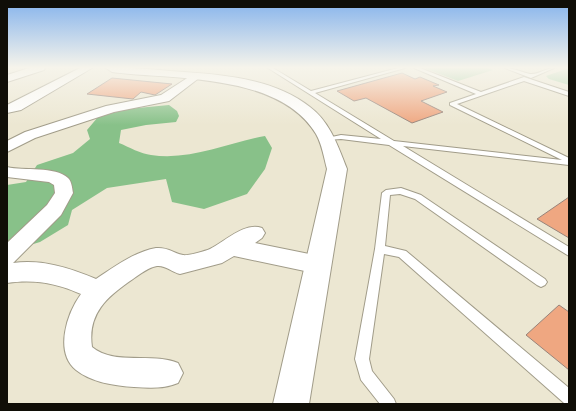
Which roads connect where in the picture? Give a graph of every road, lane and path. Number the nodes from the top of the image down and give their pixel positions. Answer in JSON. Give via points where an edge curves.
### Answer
{"nodes":[{"id":1,"x":52,"y":87,"type":"edge"},
{"id":2,"x":180,"y":87,"type":"edge"},
{"id":3,"x":256,"y":87,"type":"edge"},
{"id":4,"x":301,"y":87,"type":"edge"},
{"id":5,"x":332,"y":87,"type":"edge"},
{"id":6,"x":464,"y":87,"type":"edge"},
{"id":7,"x":501,"y":87,"type":"edge"},
{"id":8,"x":549,"y":87,"type":"edge"},
{"id":9,"x":310,"y":93,"type":"junction"},
{"id":10,"x":481,"y":94,"type":"junction"},
{"id":11,"x":569,"y":94,"type":"edge"},
{"id":12,"x":7,"y":109,"type":"edge"},
{"id":13,"x":27,"y":137,"type":"junction"},
{"id":14,"x":329,"y":139,"type":"junction"},
{"id":15,"x":392,"y":143,"type":"junction"},
{"id":16,"x":7,"y":147,"type":"edge"},
{"id":17,"x":569,"y":162,"type":"edge"},
{"id":18,"x":7,"y":163,"type":"edge"},
{"id":19,"x":7,"y":172,"type":"edge"},
{"id":20,"x":255,"y":233,"type":"dead end"},
{"id":21,"x":233,"y":247,"type":"junction"},
{"id":22,"x":380,"y":249,"type":"junction"},
{"id":23,"x":569,"y":252,"type":"edge"},
{"id":24,"x":7,"y":256,"type":"edge"},
{"id":25,"x":319,"y":265,"type":"junction"},
{"id":26,"x":7,"y":273,"type":"edge"},
{"id":27,"x":541,"y":282,"type":"dead end"},
{"id":28,"x":98,"y":291,"type":"junction"},
{"id":29,"x":168,"y":374,"type":"dead end"},
{"id":30,"x":569,"y":398,"type":"edge"},
{"id":31,"x":291,"y":404,"type":"edge"},
{"id":32,"x":389,"y":404,"type":"edge"}],
"edges":[{"from":1,"to":12,"type":"street","via":[[16,107]]},
{"from":2,"to":13,"type":"street","via":[[165,98],[117,107]]},
{"from":3,"to":14,"type":"street","via":[[298,104],[315,118]]},
{"from":4,"to":9,"type":"lane"},
{"from":5,"to":9,"type":"lane"},
{"from":6,"to":10,"type":"lane"},
{"from":7,"to":10,"type":"lane"},
{"from":8,"to":11,"type":"lane"},
{"from":9,"to":15,"type":"lane"},
{"from":10,"to":17,"type":"lane","via":[[452,104]]},
{"from":13,"to":16,"type":"street"},
{"from":13,"to":18,"type":"street"},
{"from":14,"to":15,"type":"lane","via":[[342,137]]},
{"from":14,"to":25,"type":"street","via":[[337,169]]},
{"from":15,"to":17,"type":"lane"},
{"from":15,"to":23,"type":"lane"},
{"from":19,"to":24,"type":"street","via":[[15,175],[41,174],[56,178],[62,182],[64,193],[54,210]]},
{"from":20,"to":21,"type":"street"},
{"from":21,"to":25,"type":"street"},
{"from":21,"to":28,"type":"street","via":[[214,258],[180,265],[169,258],[156,257],[138,264]]},
{"from":22,"to":27,"type":"lane","via":[[385,196],[390,191],[402,191],[418,196]]},
{"from":22,"to":30,"type":"lane","via":[[402,254]]},
{"from":22,"to":32,"type":"lane","via":[[362,359],[366,375]]},
{"from":25,"to":31,"type":"street"},
{"from":26,"to":28,"type":"street","via":[[31,270],[57,274]]},
{"from":28,"to":29,"type":"street","via":[[84,311],[78,338],[79,351],[86,360],[123,371]]}]}
